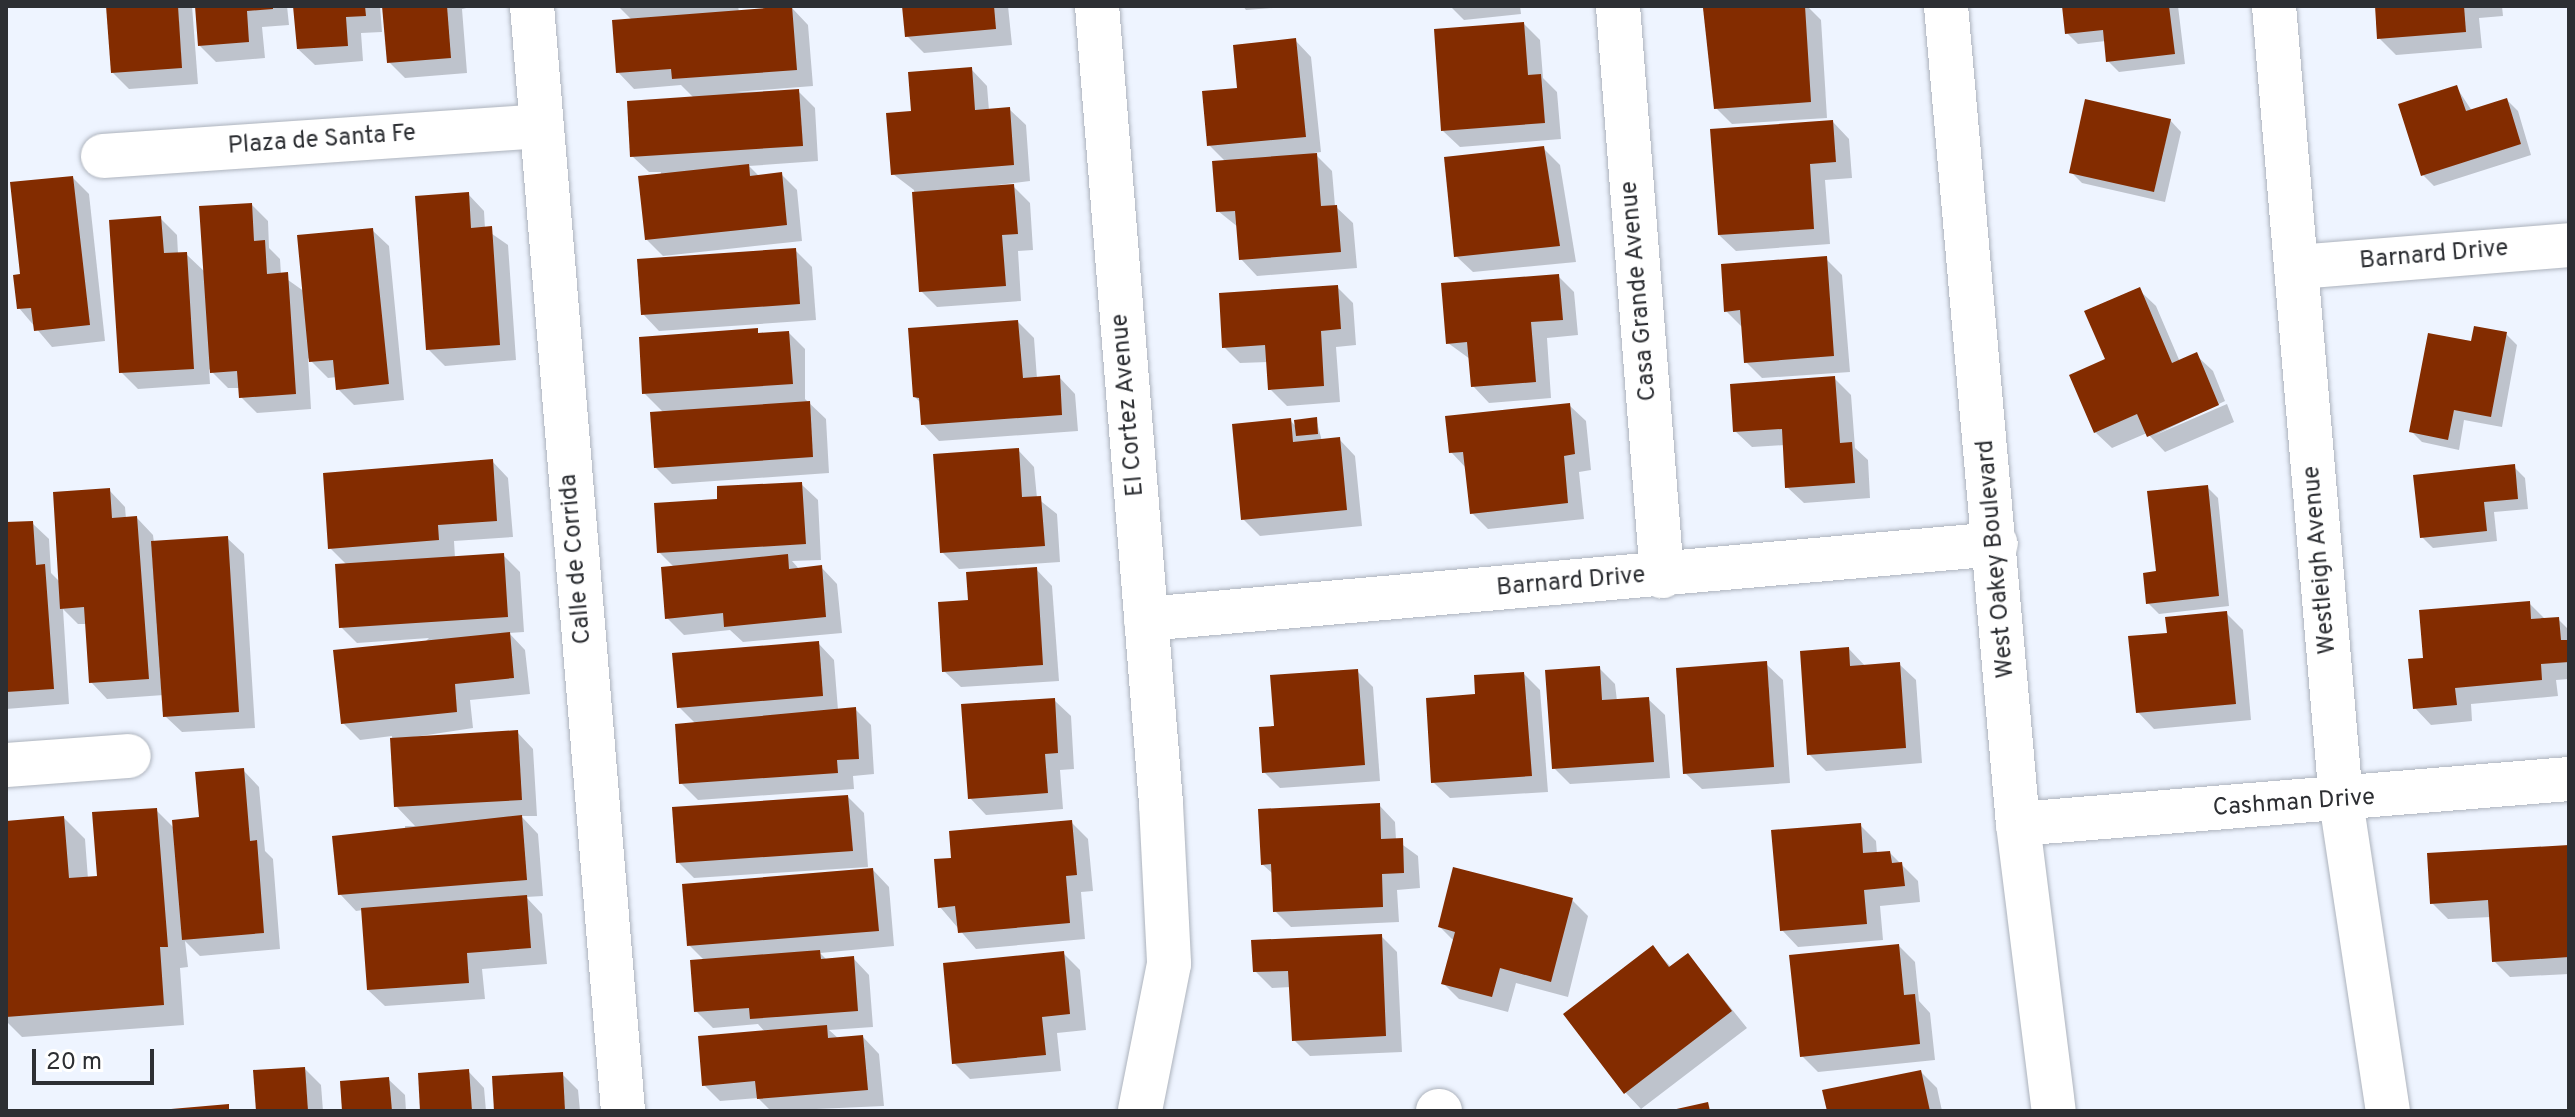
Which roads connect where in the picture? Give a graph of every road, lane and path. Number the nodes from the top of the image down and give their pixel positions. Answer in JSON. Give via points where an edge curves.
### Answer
{"nodes":[{"id":1,"x":532,"y":6,"type":"edge"},
{"id":2,"x":1097,"y":6,"type":"edge"},
{"id":3,"x":1618,"y":6,"type":"edge"},
{"id":4,"x":1946,"y":6,"type":"edge"},
{"id":5,"x":2274,"y":6,"type":"edge"},
{"id":6,"x":541,"y":126,"type":"junction"},
{"id":7,"x":103,"y":156,"type":"dead end"},
{"id":8,"x":2569,"y":245,"type":"edge"},
{"id":9,"x":2298,"y":267,"type":"junction"},
{"id":10,"x":1996,"y":544,"type":"junction"},
{"id":11,"x":1662,"y":576,"type":"junction"},
{"id":12,"x":1146,"y":619,"type":"junction"},
{"id":13,"x":129,"y":756,"type":"dead end"},
{"id":14,"x":6,"y":765,"type":"edge"},
{"id":15,"x":2569,"y":779,"type":"edge"},
{"id":16,"x":2341,"y":801,"type":"junction"},
{"id":17,"x":2018,"y":824,"type":"junction"},
{"id":18,"x":623,"y":1111,"type":"edge"},
{"id":19,"x":1140,"y":1111,"type":"edge"},
{"id":20,"x":2054,"y":1111,"type":"edge"},
{"id":21,"x":2388,"y":1111,"type":"edge"}],
"edges":[{"from":1,"to":6,"type":"street","name":"Calle de Corrida"},
{"from":2,"to":12,"type":"street","name":"El Cortez Avenue"},
{"from":3,"to":11,"type":"street","name":"Casa Grande Avenue"},
{"from":4,"to":10,"type":"street","name":"West Oakey Boulevard"},
{"from":5,"to":9,"type":"street","name":"Westleigh Avenue"},
{"from":6,"to":7,"type":"street","name":"Plaza de Santa Fe"},
{"from":6,"to":18,"type":"street","name":"Calle de Corrida"},
{"from":8,"to":9,"type":"street","name":"Barnard Drive"},
{"from":9,"to":16,"type":"street","name":"Westleigh Avenue"},
{"from":10,"to":11,"type":"street","name":"Barnard Drive"},
{"from":10,"to":17,"type":"street","name":"West Oakey Boulevard"},
{"from":11,"to":12,"type":"street","name":"Barnard Drive"},
{"from":12,"to":19,"type":"street","name":"El Cortez Avenue","via":[[1169,964]]},
{"from":13,"to":14,"type":"street"},
{"from":15,"to":16,"type":"street","name":"Cashman Drive"},
{"from":16,"to":17,"type":"street","name":"Cashman Drive"},
{"from":16,"to":21,"type":"street","name":"Westleigh Avenue"},
{"from":17,"to":20,"type":"street","name":"West Oakey Boulevard"}]}
